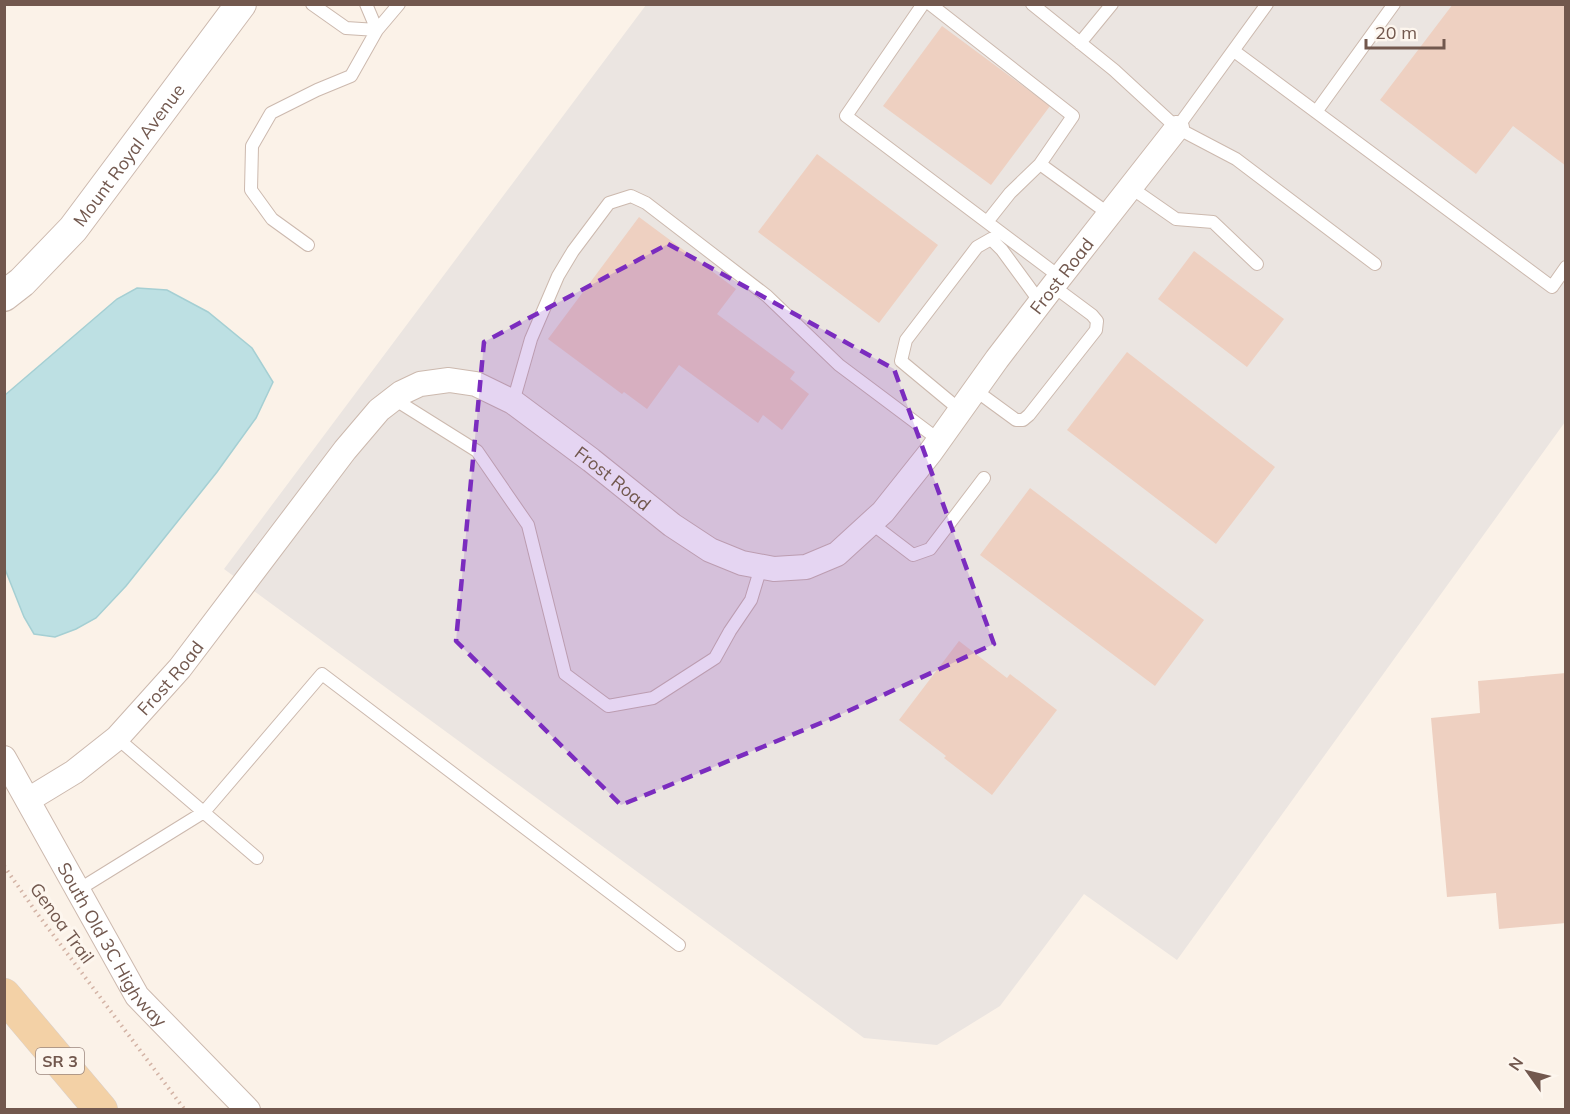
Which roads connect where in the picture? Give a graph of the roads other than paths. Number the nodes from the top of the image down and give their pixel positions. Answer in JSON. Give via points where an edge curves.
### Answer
{"nodes":[{"id":1,"x":241,"y":4,"type":"edge"},
{"id":2,"x":312,"y":4,"type":"edge"},
{"id":3,"x":366,"y":4,"type":"edge"},
{"id":4,"x":399,"y":4,"type":"edge"},
{"id":5,"x":923,"y":4,"type":"edge"},
{"id":6,"x":930,"y":4,"type":"edge"},
{"id":7,"x":1032,"y":4,"type":"edge"},
{"id":8,"x":1112,"y":4,"type":"edge"},
{"id":9,"x":1267,"y":4,"type":"edge"},
{"id":10,"x":1394,"y":4,"type":"edge"},
{"id":11,"x":377,"y":30,"type":"junction"},
{"id":12,"x":1080,"y":43,"type":"junction"},
{"id":13,"x":1234,"y":51,"type":"junction"},
{"id":14,"x":1316,"y":112,"type":"junction"},
{"id":15,"x":1177,"y":128,"type":"junction"},
{"id":16,"x":1040,"y":164,"type":"junction"},
{"id":17,"x":1130,"y":187,"type":"junction"},
{"id":18,"x":1109,"y":214,"type":"junction"},
{"id":19,"x":987,"y":222,"type":"junction"},
{"id":20,"x":308,"y":245,"type":"dead end"},
{"id":21,"x":1257,"y":264,"type":"dead end"},
{"id":22,"x":1375,"y":264,"type":"dead end"},
{"id":23,"x":1566,"y":267,"type":"edge"},
{"id":24,"x":1051,"y":288,"type":"junction"},
{"id":25,"x":4,"y":296,"type":"edge"},
{"id":26,"x":975,"y":390,"type":"junction"},
{"id":27,"x":394,"y":399,"type":"junction"},
{"id":28,"x":513,"y":402,"type":"junction"},
{"id":29,"x":960,"y":410,"type":"junction"},
{"id":30,"x":939,"y":440,"type":"junction"},
{"id":31,"x":984,"y":478,"type":"dead end"},
{"id":32,"x":871,"y":523,"type":"junction"},
{"id":33,"x":761,"y":567,"type":"junction"},
{"id":34,"x":117,"y":738,"type":"junction"},
{"id":35,"x":4,"y":758,"type":"edge"},
{"id":36,"x":28,"y":800,"type":"junction"},
{"id":37,"x":204,"y":812,"type":"junction"},
{"id":38,"x":257,"y":858,"type":"dead end"},
{"id":39,"x":78,"y":890,"type":"junction"},
{"id":40,"x":679,"y":945,"type":"dead end"},
{"id":41,"x":4,"y":995,"type":"edge"},
{"id":42,"x":101,"y":1110,"type":"edge"},
{"id":43,"x":248,"y":1110,"type":"edge"}],
"edges":[{"from":1,"to":25,"type":"street","name":"Mount Royal Avenue","via":[[73,229]]},
{"from":2,"to":11,"type":"lane","via":[[346,28]]},
{"from":3,"to":11,"type":"lane"},
{"from":4,"to":11,"type":"lane"},
{"from":5,"to":19,"type":"lane","via":[[846,116]]},
{"from":6,"to":16,"type":"lane","via":[[1072,116]]},
{"from":7,"to":12,"type":"lane"},
{"from":8,"to":12,"type":"lane"},
{"from":9,"to":13,"type":"lane"},
{"from":10,"to":14,"type":"lane"},
{"from":11,"to":20,"type":"lane","via":[[351,76],[271,113],[252,146],[251,190],[272,219]]},
{"from":12,"to":15,"type":"lane"},
{"from":13,"to":14,"type":"lane"},
{"from":13,"to":15,"type":"lane"},
{"from":14,"to":23,"type":"lane","via":[[1552,287]]},
{"from":15,"to":17,"type":"street","name":"Frost Road"},
{"from":15,"to":22,"type":"lane","via":[[1236,159]]},
{"from":16,"to":18,"type":"lane"},
{"from":16,"to":19,"type":"lane"},
{"from":17,"to":18,"type":"street","name":"Frost Road"},
{"from":17,"to":21,"type":"lane","via":[[1176,219],[1213,222]]},
{"from":18,"to":24,"type":"street","name":"Frost Road"},
{"from":19,"to":24,"type":"lane"},
{"from":24,"to":26,"type":"street","name":"Frost Road"},
{"from":24,"to":26,"type":"lane","via":[[1092,315],[1097,321],[1096,330],[1023,420],[1016,420]]},
{"from":24,"to":29,"type":"lane","via":[[991,239],[977,247],[906,340],[901,361]]},
{"from":26,"to":29,"type":"street","name":"Frost Road"},
{"from":27,"to":28,"type":"street","name":"Frost Road","via":[[420,384],[449,380],[476,384]]},
{"from":27,"to":33,"type":"lane","via":[[477,451],[528,525],[565,674],[608,706],[653,698],[715,658],[751,600]]},
{"from":27,"to":34,"type":"street","name":"Frost Road","via":[[379,410],[345,450],[180,668]]},
{"from":28,"to":30,"type":"lane","via":[[531,339],[558,276],[609,203],[631,196],[646,203],[767,296],[839,365]]},
{"from":28,"to":33,"type":"street","name":"Frost Road","via":[[672,525],[710,550]]},
{"from":29,"to":30,"type":"street","name":"Frost Road"},
{"from":30,"to":32,"type":"street","name":"Frost Road","via":[[884,512]]},
{"from":31,"to":32,"type":"lane","via":[[930,549],[913,555]]},
{"from":32,"to":33,"type":"street","name":"Frost Road","via":[[837,554],[806,567]]},
{"from":34,"to":36,"type":"street","name":"Frost Road","via":[[74,772]]},
{"from":34,"to":37,"type":"lane"},
{"from":35,"to":36,"type":"street","name":"South Old 3C Highway"},
{"from":36,"to":39,"type":"street","name":"South Old 3C Highway"},
{"from":37,"to":38,"type":"lane"},
{"from":37,"to":39,"type":"lane"},
{"from":37,"to":40,"type":"lane","via":[[322,674]]},
{"from":39,"to":43,"type":"street","name":"South Old 3C Highway","via":[[137,996]]},
{"from":41,"to":42,"type":"main road","number":"SR 3"}]}
